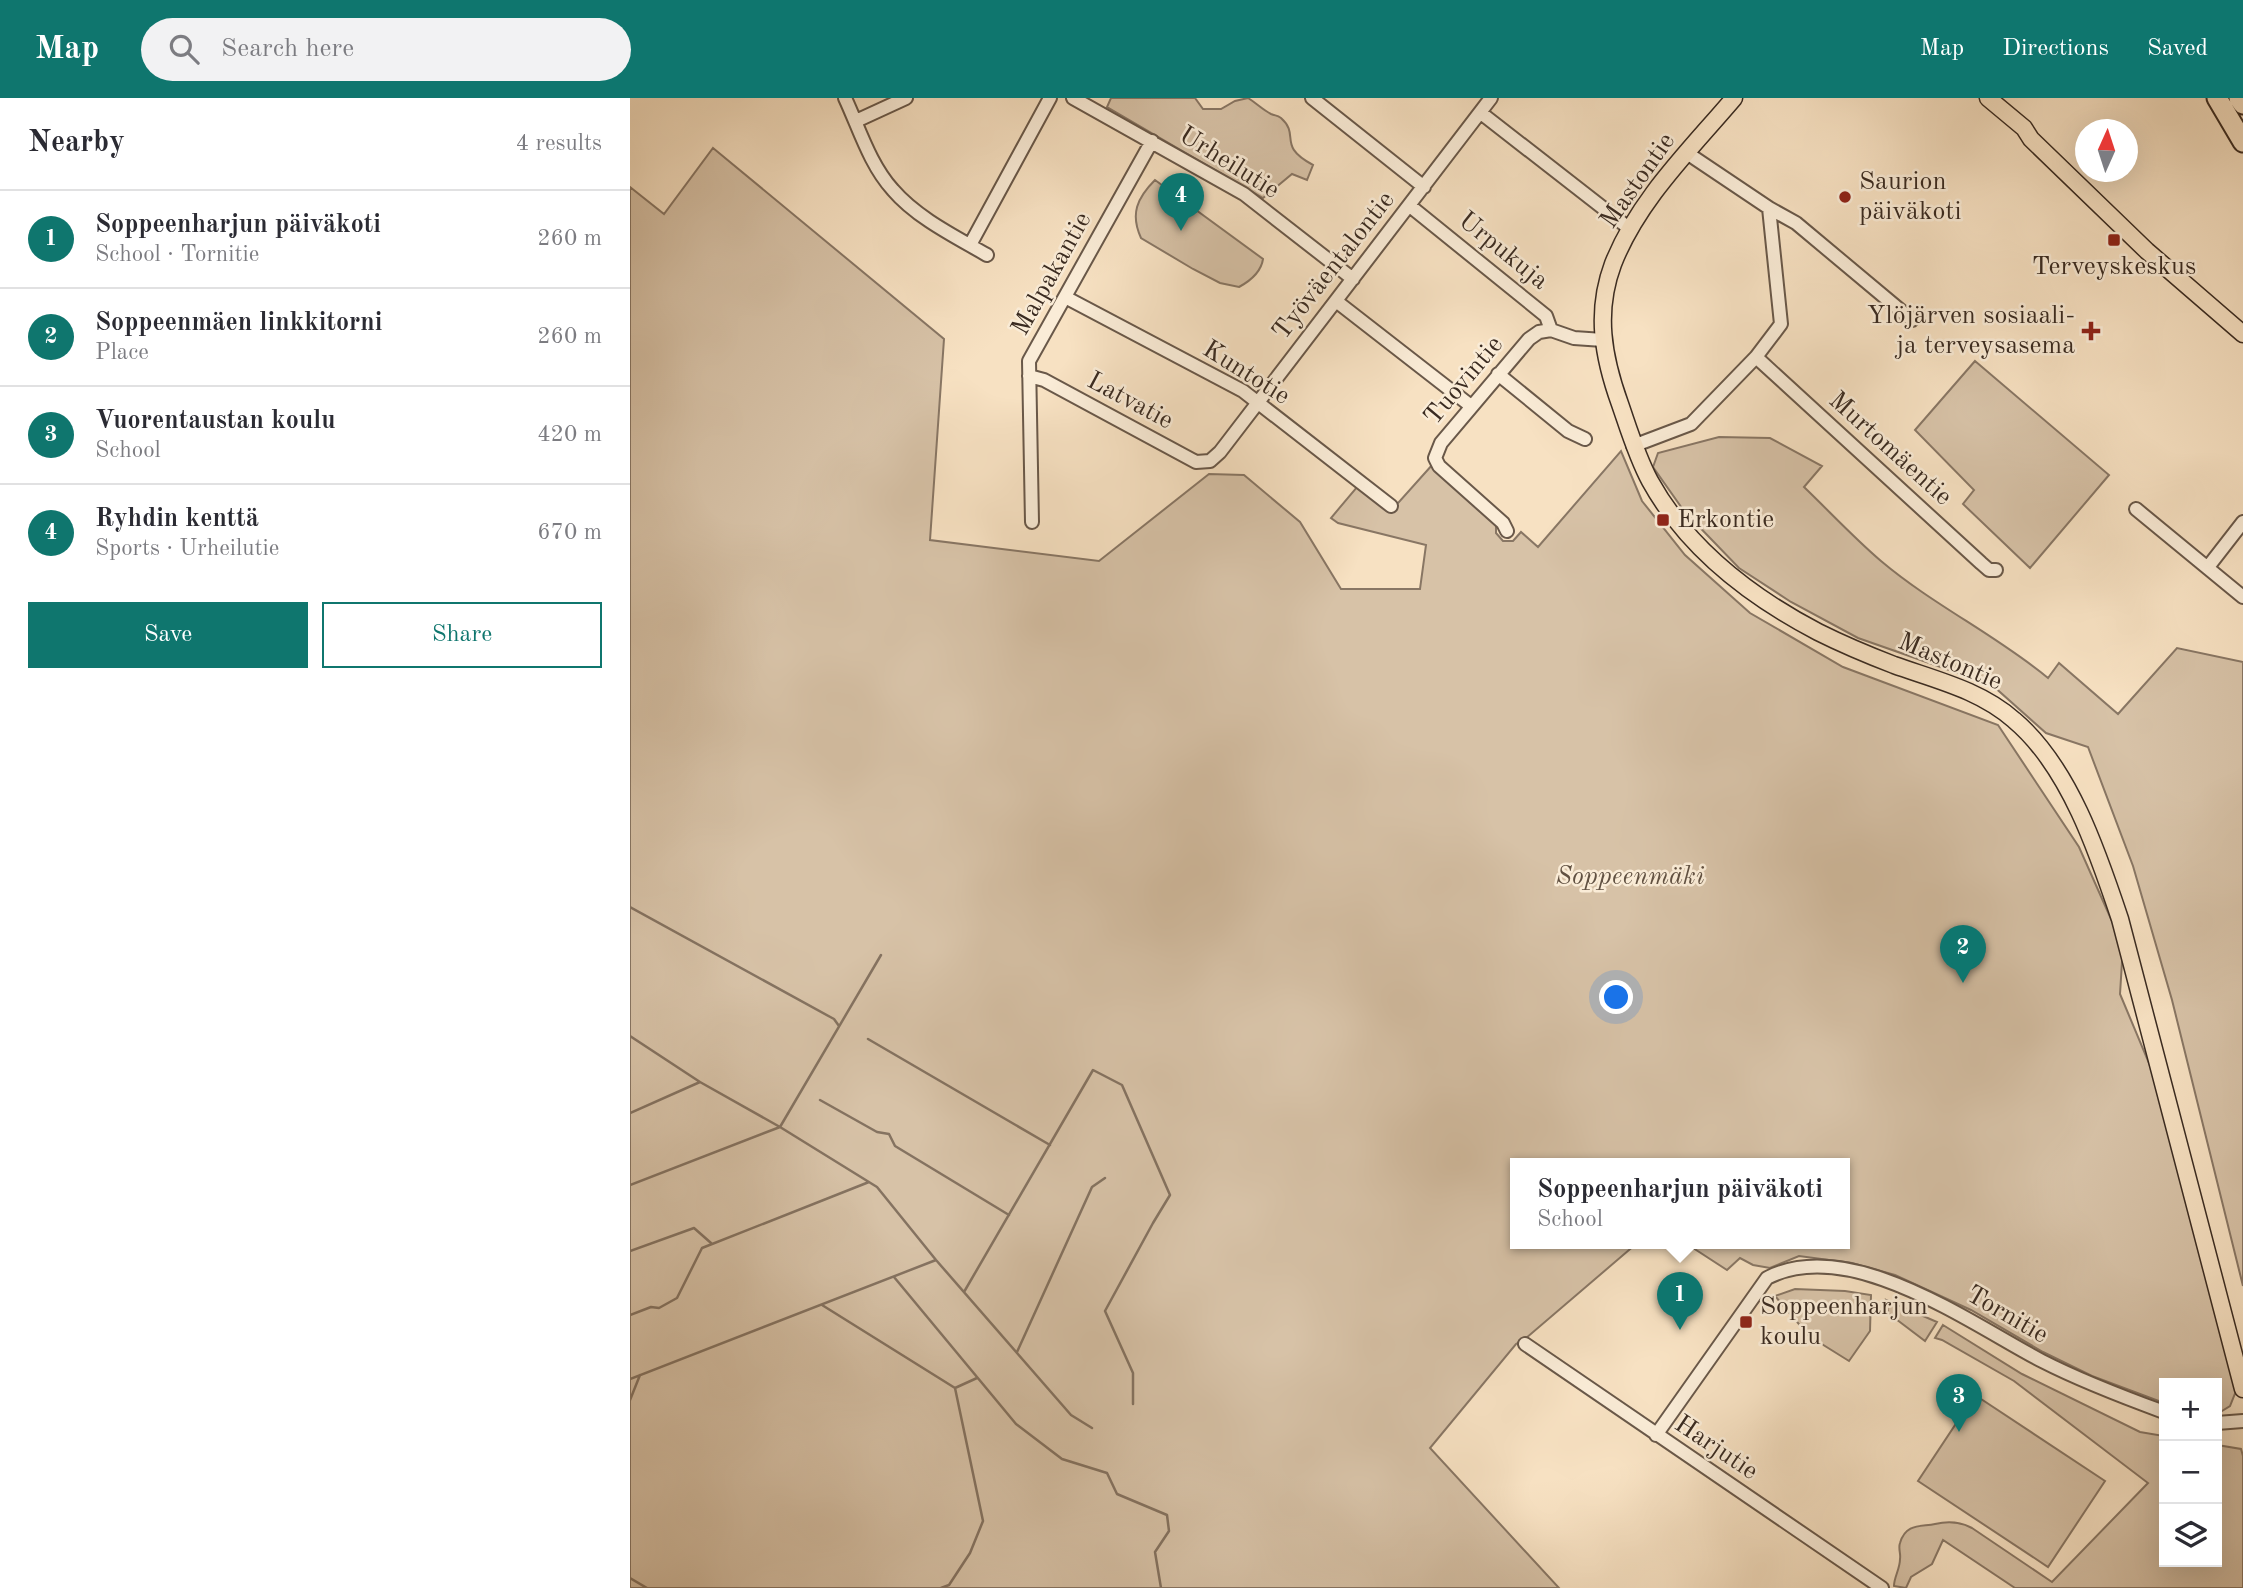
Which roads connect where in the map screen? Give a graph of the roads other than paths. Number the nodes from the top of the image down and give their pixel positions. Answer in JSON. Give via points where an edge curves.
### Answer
{"nodes":[{"id":1,"x":845,"y":98,"type":"edge"},
{"id":2,"x":905,"y":98,"type":"edge"},
{"id":3,"x":1049,"y":98,"type":"edge"},
{"id":4,"x":1073,"y":98,"type":"edge"},
{"id":5,"x":1312,"y":98,"type":"edge"},
{"id":6,"x":1491,"y":98,"type":"edge"},
{"id":7,"x":1734,"y":98,"type":"edge"},
{"id":8,"x":2217,"y":98,"type":"edge"},
{"id":9,"x":2239,"y":98,"type":"edge"},
{"id":10,"x":1986,"y":100,"type":"edge"},
{"id":11,"x":2243,"y":104,"type":"edge"},
{"id":12,"x":1481,"y":113,"type":"junction"},
{"id":13,"x":856,"y":121,"type":"junction"},
{"id":14,"x":1152,"y":142,"type":"junction"},
{"id":15,"x":2243,"y":142,"type":"edge"},
{"id":16,"x":1687,"y":153,"type":"junction"},
{"id":17,"x":1424,"y":187,"type":"junction"},
{"id":18,"x":1410,"y":206,"type":"junction"},
{"id":19,"x":1769,"y":208,"type":"junction"},
{"id":20,"x":1630,"y":229,"type":"junction"},
{"id":21,"x":970,"y":245,"type":"junction"},
{"id":22,"x":987,"y":255,"type":"dead end"},
{"id":23,"x":1353,"y":279,"type":"junction"},
{"id":24,"x":1065,"y":297,"type":"junction"},
{"id":25,"x":1336,"y":301,"type":"junction"},
{"id":26,"x":1912,"y":320,"type":"dead end"},
{"id":27,"x":1551,"y":330,"type":"junction"},
{"id":28,"x":2243,"y":334,"type":"edge"},
{"id":29,"x":1603,"y":340,"type":"junction"},
{"id":30,"x":1756,"y":357,"type":"junction"},
{"id":31,"x":1499,"y":374,"type":"junction"},
{"id":32,"x":1029,"y":376,"type":"junction"},
{"id":33,"x":1257,"y":402,"type":"junction"},
{"id":34,"x":1471,"y":406,"type":"junction"},
{"id":35,"x":1585,"y":439,"type":"dead end"},
{"id":36,"x":1633,"y":446,"type":"junction"},
{"id":37,"x":1210,"y":461,"type":"joint"},
{"id":38,"x":1391,"y":506,"type":"dead end"},
{"id":39,"x":2136,"y":509,"type":"dead end"},
{"id":40,"x":1031,"y":522,"type":"dead end"},
{"id":41,"x":2243,"y":522,"type":"edge"},
{"id":42,"x":1507,"y":531,"type":"dead end"},
{"id":43,"x":2208,"y":567,"type":"junction"},
{"id":44,"x":1996,"y":570,"type":"dead end"},
{"id":45,"x":2243,"y":597,"type":"edge"},
{"id":46,"x":1525,"y":1345,"type":"dead end"},
{"id":47,"x":2243,"y":1389,"type":"edge"},
{"id":48,"x":2159,"y":1410,"type":"edge"},
{"id":49,"x":2243,"y":1421,"type":"edge"},
{"id":50,"x":2222,"y":1423,"type":"edge"},
{"id":51,"x":1656,"y":1435,"type":"junction"},
{"id":52,"x":1882,"y":1588,"type":"edge"}],
"edges":[{"from":1,"to":13,"type":"street"},
{"from":2,"to":13,"type":"street"},
{"from":3,"to":21,"type":"street"},
{"from":4,"to":14,"type":"street","name":"Urheilutie"},
{"from":5,"to":17,"type":"street"},
{"from":6,"to":12,"type":"street","name":"Työväentalontie"},
{"from":7,"to":16,"type":"main road","name":"Mastontie"},
{"from":8,"to":15,"type":"highway"},
{"from":9,"to":11,"type":"highway"},
{"from":10,"to":28,"type":"main road"},
{"from":12,"to":17,"type":"street","name":"Työväentalontie"},
{"from":12,"to":20,"type":"street"},
{"from":13,"to":21,"type":"street","via":[[892,190],[911,208]]},
{"from":14,"to":23,"type":"street","name":"Urheilutie","via":[[1244,194]]},
{"from":14,"to":24,"type":"street","name":"Malpakantie"},
{"from":16,"to":19,"type":"street"},
{"from":16,"to":20,"type":"main road","name":"Mastontie"},
{"from":17,"to":18,"type":"street","name":"Työväentalontie"},
{"from":18,"to":23,"type":"street","name":"Työväentalontie"},
{"from":18,"to":27,"type":"street","name":"Urpukuja","via":[[1546,316]]},
{"from":19,"to":26,"type":"street","via":[[1796,223]]},
{"from":19,"to":30,"type":"street","via":[[1782,317],[1779,330]]},
{"from":20,"to":29,"type":"main road","name":"Mastontie","via":[[1606,288]]},
{"from":21,"to":22,"type":"street"},
{"from":23,"to":25,"type":"street","name":"Työväentalontie"},
{"from":24,"to":32,"type":"street","name":"Malpakantie","via":[[1029,361]]},
{"from":24,"to":33,"type":"street","name":"Kuntotie"},
{"from":25,"to":33,"type":"street","name":"Työväentalontie"},
{"from":25,"to":34,"type":"street"},
{"from":27,"to":29,"type":"street","name":"Urpukuja","via":[[1574,338]]},
{"from":27,"to":31,"type":"street","name":"Tuovintie","via":[[1529,339]]},
{"from":29,"to":36,"type":"main road","name":"Mastontie"},
{"from":30,"to":36,"type":"street","via":[[1692,424]]},
{"from":30,"to":44,"type":"street","name":"Murtomäentie","via":[[1981,563]]},
{"from":31,"to":34,"type":"street","name":"Tuovintie"},
{"from":31,"to":35,"type":"street","via":[[1568,431]]},
{"from":32,"to":37,"type":"street","name":"Latvatie","via":[[1196,462]]},
{"from":32,"to":40,"type":"street","name":"Malpakantie"},
{"from":33,"to":37,"type":"street","name":"Työväentalontie"},
{"from":33,"to":38,"type":"street","name":"Kuntotie"},
{"from":34,"to":42,"type":"street","name":"Tuovintie","via":[[1441,443],[1435,458]]},
{"from":36,"to":47,"type":"main road","name":"Mastontie","via":[[1672,513],[1737,581],[1818,632],[1991,702],[2023,727],[2049,759],[2082,822],[2120,919]]},
{"from":39,"to":43,"type":"street"},
{"from":41,"to":43,"type":"street"},
{"from":43,"to":45,"type":"street"},
{"from":46,"to":51,"type":"street","name":"Harjutie"},
{"from":48,"to":51,"type":"street","name":"Tornitie","via":[[2064,1372],[1911,1290],[1859,1273],[1801,1268],[1767,1278]]},
{"from":49,"to":50,"type":"street"},
{"from":51,"to":52,"type":"street","name":"Harjutie"}]}
